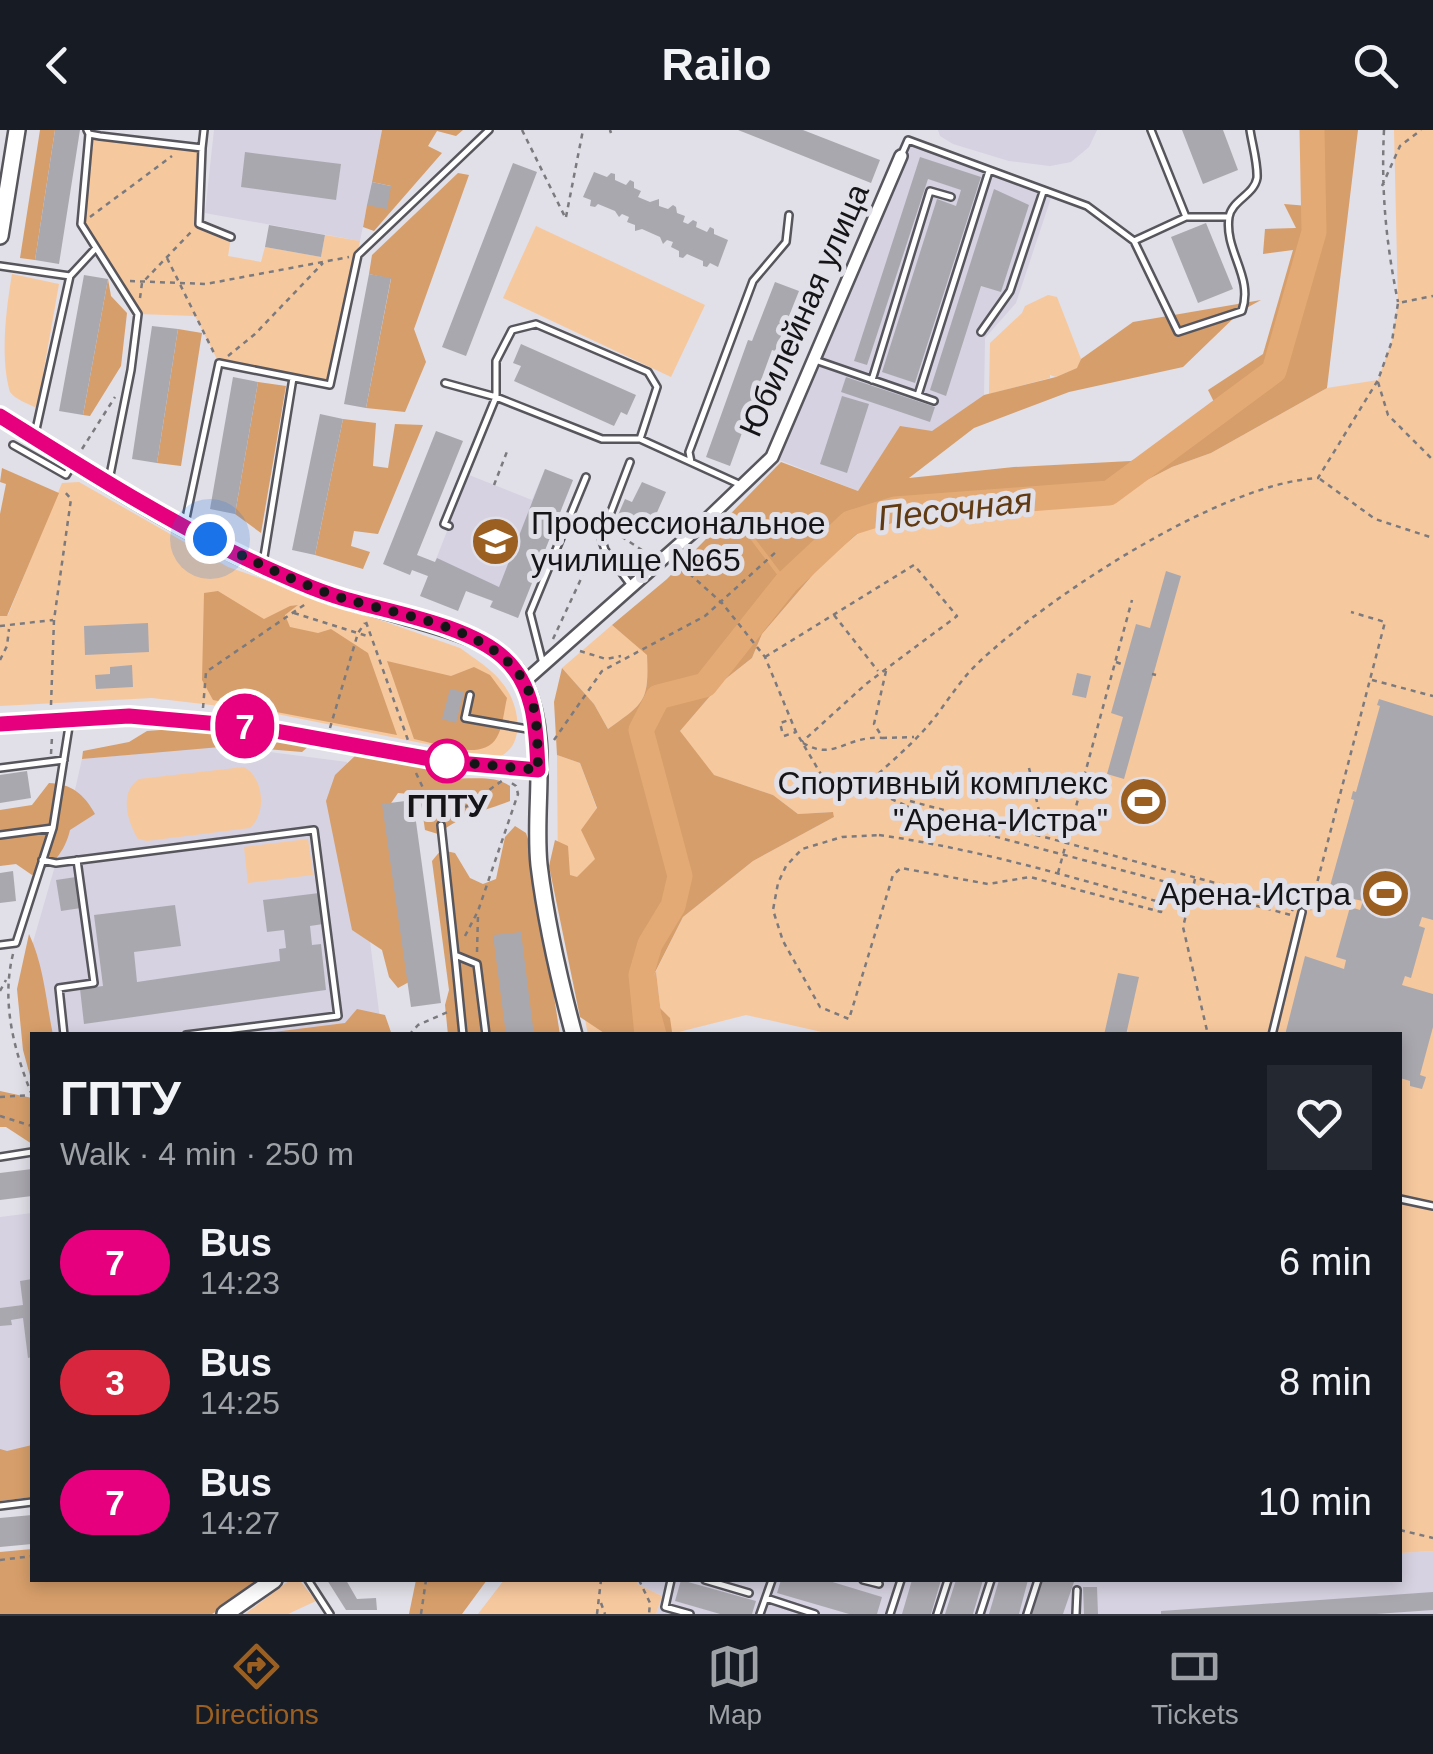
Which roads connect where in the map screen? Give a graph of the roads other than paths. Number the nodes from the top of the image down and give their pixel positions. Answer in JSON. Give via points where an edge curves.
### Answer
{"nodes":[{"id":1,"x":18,"y":130,"type":"edge"},
{"id":2,"x":204,"y":130,"type":"edge"},
{"id":3,"x":488,"y":130,"type":"edge"},
{"id":4,"x":911,"y":130,"type":"edge"},
{"id":5,"x":1151,"y":130,"type":"edge"},
{"id":6,"x":1250,"y":130,"type":"edge"},
{"id":7,"x":88,"y":132,"type":"edge"},
{"id":8,"x":908,"y":140,"type":"junction"},
{"id":9,"x":202,"y":148,"type":"junction"},
{"id":10,"x":901,"y":156,"type":"joint"},
{"id":11,"x":989,"y":171,"type":"junction"},
{"id":12,"x":1043,"y":192,"type":"junction"},
{"id":13,"x":951,"y":196,"type":"dead end"},
{"id":14,"x":789,"y":215,"type":"dead end"},
{"id":15,"x":1186,"y":217,"type":"junction"},
{"id":16,"x":1229,"y":217,"type":"junction"},
{"id":17,"x":0,"y":236,"type":"edge"},
{"id":18,"x":231,"y":236,"type":"dead end"},
{"id":19,"x":1134,"y":242,"type":"junction"},
{"id":20,"x":96,"y":248,"type":"junction"},
{"id":21,"x":0,"y":266,"type":"edge"},
{"id":22,"x":70,"y":276,"type":"junction"},
{"id":23,"x":980,"y":332,"type":"dead end"},
{"id":24,"x":815,"y":360,"type":"junction"},
{"id":25,"x":293,"y":378,"type":"junction"},
{"id":26,"x":872,"y":380,"type":"junction"},
{"id":27,"x":445,"y":383,"type":"dead end"},
{"id":28,"x":918,"y":395,"type":"junction"},
{"id":29,"x":496,"y":397,"type":"junction"},
{"id":30,"x":934,"y":401,"type":"dead end"},
{"id":31,"x":0,"y":416,"type":"edge"},
{"id":32,"x":34,"y":437,"type":"junction"},
{"id":33,"x":640,"y":440,"type":"junction"},
{"id":34,"x":13,"y":446,"type":"dead end"},
{"id":35,"x":630,"y":462,"type":"dead end"},
{"id":36,"x":692,"y":462,"type":"junction"},
{"id":37,"x":71,"y":467,"type":"dead end"},
{"id":38,"x":586,"y":477,"type":"dead end"},
{"id":39,"x":108,"y":482,"type":"junction"},
{"id":40,"x":741,"y":484,"type":"junction"},
{"id":41,"x":184,"y":526,"type":"junction"},
{"id":42,"x":449,"y":526,"type":"dead end"},
{"id":43,"x":262,"y":566,"type":"junction"},
{"id":44,"x":630,"y":585,"type":"junction"},
{"id":45,"x":543,"y":664,"type":"junction"},
{"id":46,"x":524,"y":682,"type":"junction"},
{"id":47,"x":470,"y":695,"type":"dead end"},
{"id":48,"x":71,"y":718,"type":"junction"},
{"id":49,"x":0,"y":724,"type":"edge"},
{"id":50,"x":536,"y":730,"type":"junction"},
{"id":51,"x":64,"y":760,"type":"junction"},
{"id":52,"x":0,"y":768,"type":"edge"},
{"id":53,"x":538,"y":770,"type":"junction"},
{"id":54,"x":441,"y":825,"type":"road end"},
{"id":55,"x":52,"y":828,"type":"junction"},
{"id":56,"x":0,"y":835,"type":"edge"},
{"id":57,"x":42,"y":860,"type":"junction"},
{"id":58,"x":78,"y":860,"type":"junction"},
{"id":59,"x":1302,"y":912,"type":"road end"},
{"id":60,"x":0,"y":945,"type":"edge"},
{"id":61,"x":455,"y":955,"type":"junction"},
{"id":62,"x":64,"y":1032,"type":"edge"},
{"id":63,"x":210,"y":1032,"type":"edge"},
{"id":64,"x":463,"y":1032,"type":"edge"},
{"id":65,"x":486,"y":1032,"type":"edge"},
{"id":66,"x":573,"y":1032,"type":"edge"},
{"id":67,"x":1273,"y":1032,"type":"edge"},
{"id":68,"x":30,"y":1152,"type":"edge"},
{"id":69,"x":0,"y":1157,"type":"edge"},
{"id":70,"x":1402,"y":1198,"type":"edge"},
{"id":71,"x":1433,"y":1206,"type":"edge"},
{"id":72,"x":30,"y":1502,"type":"edge"},
{"id":73,"x":0,"y":1506,"type":"edge"},
{"id":74,"x":271,"y":1582,"type":"edge"},
{"id":75,"x":309,"y":1582,"type":"edge"},
{"id":76,"x":671,"y":1582,"type":"edge"},
{"id":77,"x":712,"y":1582,"type":"edge"},
{"id":78,"x":771,"y":1582,"type":"edge"},
{"id":79,"x":870,"y":1582,"type":"edge"},
{"id":80,"x":900,"y":1582,"type":"edge"},
{"id":81,"x":947,"y":1582,"type":"edge"},
{"id":82,"x":990,"y":1582,"type":"edge"},
{"id":83,"x":1037,"y":1582,"type":"edge"},
{"id":84,"x":879,"y":1584,"type":"dead end"},
{"id":85,"x":1077,"y":1590,"type":"dead end"},
{"id":86,"x":749,"y":1593,"type":"dead end"},
{"id":87,"x":766,"y":1598,"type":"junction"},
{"id":88,"x":224,"y":1614,"type":"edge"},
{"id":89,"x":330,"y":1614,"type":"edge"},
{"id":90,"x":690,"y":1614,"type":"edge"},
{"id":91,"x":760,"y":1614,"type":"edge"},
{"id":92,"x":816,"y":1614,"type":"edge"},
{"id":93,"x":890,"y":1614,"type":"edge"},
{"id":94,"x":937,"y":1614,"type":"edge"},
{"id":95,"x":980,"y":1614,"type":"edge"},
{"id":96,"x":1026,"y":1614,"type":"edge"},
{"id":97,"x":1076,"y":1614,"type":"edge"}],
"edges":[{"from":1,"to":17,"type":"street"},
{"from":2,"to":9,"type":"lane"},
{"from":3,"to":25,"type":"lane","via":[[358,255],[330,385]]},
{"from":4,"to":8,"type":"lane"},
{"from":5,"to":15,"type":"lane"},
{"from":6,"to":16,"type":"lane","via":[[1257,178]]},
{"from":7,"to":9,"type":"lane"},
{"from":7,"to":20,"type":"lane","via":[[81,224]]},
{"from":8,"to":10,"type":"lane"},
{"from":8,"to":11,"type":"lane"},
{"from":9,"to":18,"type":"lane","via":[[199,224]]},
{"from":10,"to":24,"type":"street","name":"Юбилейная улица"},
{"from":11,"to":12,"type":"lane"},
{"from":11,"to":28,"type":"lane"},
{"from":12,"to":19,"type":"lane","via":[[1086,206]]},
{"from":12,"to":23,"type":"lane","via":[[1010,292]]},
{"from":13,"to":26,"type":"lane","via":[[930,191]]},
{"from":14,"to":36,"type":"lane","via":[[786,242],[753,281],[688,452]]},
{"from":15,"to":16,"type":"lane"},
{"from":15,"to":19,"type":"lane"},
{"from":16,"to":19,"type":"lane","via":[[1245,279],[1242,311],[1178,332]]},
{"from":20,"to":22,"type":"lane"},
{"from":20,"to":39,"type":"lane","via":[[138,314]]},
{"from":21,"to":22,"type":"lane"},
{"from":22,"to":32,"type":"lane"},
{"from":24,"to":26,"type":"lane"},
{"from":24,"to":40,"type":"street","name":"Юбилейная улица","via":[[772,457]]},
{"from":25,"to":41,"type":"lane","via":[[219,364]]},
{"from":25,"to":43,"type":"lane"},
{"from":26,"to":28,"type":"lane"},
{"from":27,"to":29,"type":"lane"},
{"from":28,"to":30,"type":"lane"},
{"from":29,"to":33,"type":"lane","via":[[602,440]]},
{"from":29,"to":33,"type":"lane","via":[[496,361],[512,330],[536,324],[648,372],[657,387]]},
{"from":29,"to":42,"type":"lane","via":[[444,524]]},
{"from":31,"to":32,"type":"street"},
{"from":32,"to":39,"type":"street"},
{"from":33,"to":36,"type":"lane"},
{"from":34,"to":37,"type":"lane","via":[[66,475]]},
{"from":35,"to":44,"type":"lane","via":[[601,538]]},
{"from":36,"to":40,"type":"lane"},
{"from":38,"to":45,"type":"lane","via":[[530,614]]},
{"from":39,"to":41,"type":"street"},
{"from":40,"to":44,"type":"street","name":"Юбилейная улица"},
{"from":41,"to":43,"type":"street"},
{"from":43,"to":46,"type":"street","via":[[474,638],[504,657]]},
{"from":44,"to":45,"type":"street","name":"Юбилейная улица"},
{"from":45,"to":46,"type":"street","name":"Юбилейная улица"},
{"from":46,"to":50,"type":"street"},
{"from":47,"to":50,"type":"lane","via":[[465,718]]},
{"from":48,"to":49,"type":"street"},
{"from":48,"to":51,"type":"lane"},
{"from":48,"to":53,"type":"street","via":[[253,727],[447,762]]},
{"from":50,"to":53,"type":"street"},
{"from":51,"to":52,"type":"lane"},
{"from":51,"to":55,"type":"lane"},
{"from":53,"to":66,"type":"street","via":[[539,863]]},
{"from":54,"to":61,"type":"lane"},
{"from":55,"to":56,"type":"lane"},
{"from":55,"to":57,"type":"lane"},
{"from":57,"to":58,"type":"lane"},
{"from":57,"to":60,"type":"lane","via":[[16,943]]},
{"from":58,"to":62,"type":"lane","via":[[94,983],[59,988]]},
{"from":58,"to":63,"type":"lane","via":[[314,830],[338,1016]]},
{"from":59,"to":67,"type":"lane"},
{"from":61,"to":64,"type":"lane"},
{"from":61,"to":65,"type":"lane","via":[[477,964]]},
{"from":68,"to":69,"type":"lane"},
{"from":70,"to":71,"type":"lane"},
{"from":72,"to":73,"type":"lane"},
{"from":74,"to":88,"type":"street"},
{"from":75,"to":89,"type":"lane"},
{"from":76,"to":90,"type":"lane","via":[[665,1607]]},
{"from":77,"to":86,"type":"lane"},
{"from":78,"to":87,"type":"lane"},
{"from":79,"to":84,"type":"lane"},
{"from":80,"to":93,"type":"lane"},
{"from":81,"to":94,"type":"lane"},
{"from":82,"to":95,"type":"lane"},
{"from":83,"to":96,"type":"lane"},
{"from":85,"to":97,"type":"lane"},
{"from":87,"to":91,"type":"lane"},
{"from":87,"to":92,"type":"lane"}]}
